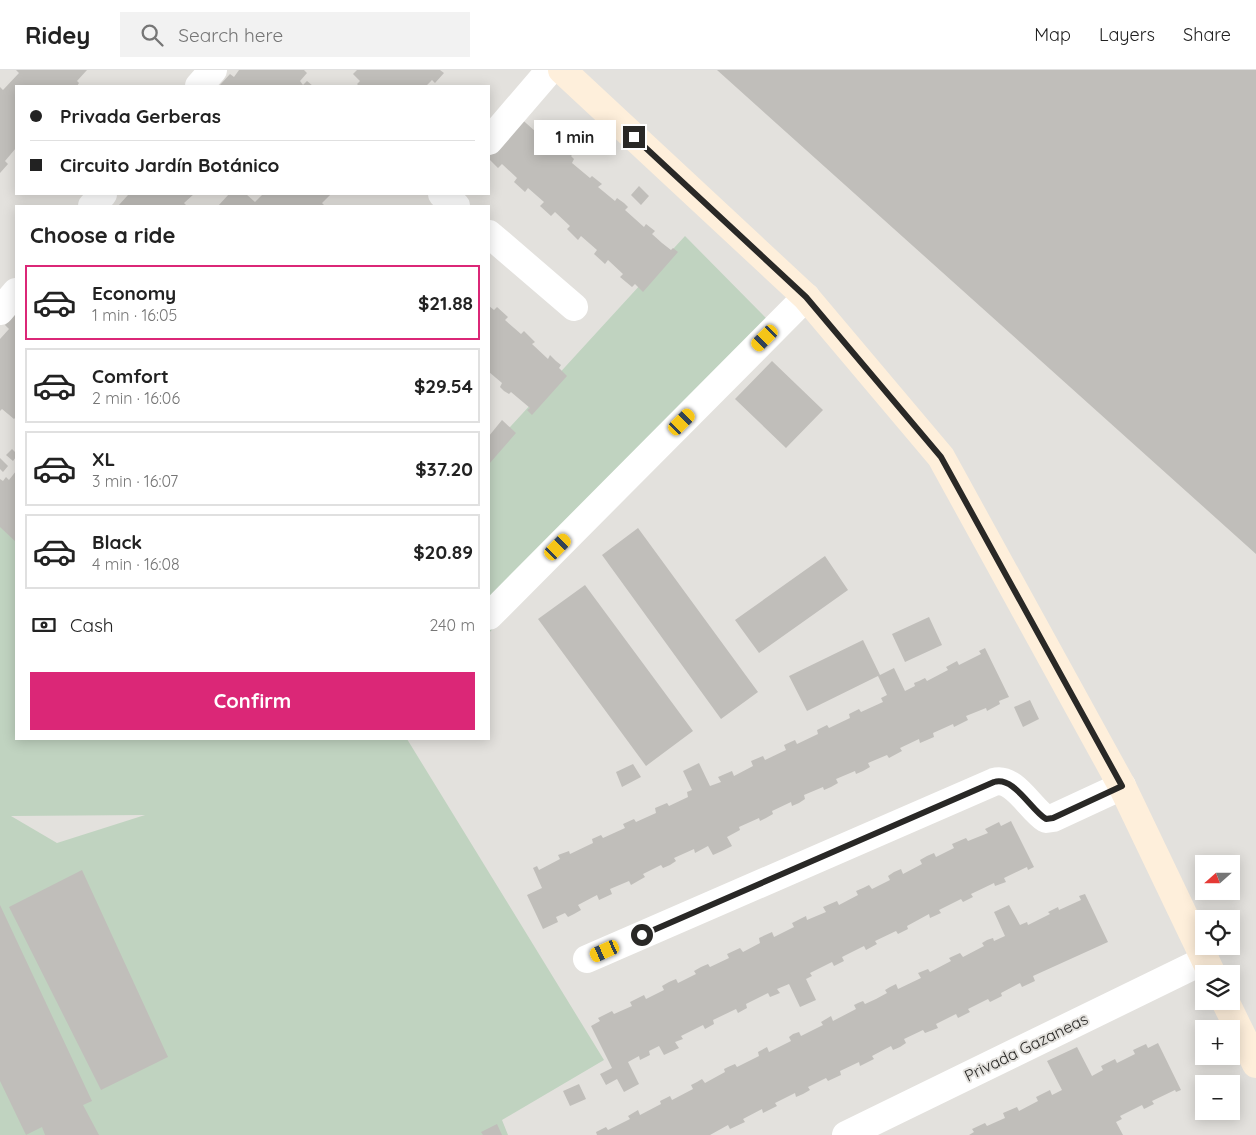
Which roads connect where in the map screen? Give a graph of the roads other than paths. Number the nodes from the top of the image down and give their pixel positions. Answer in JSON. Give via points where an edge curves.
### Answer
{"nodes":[{"id":1,"x":213,"y":70,"type":"edge"},
{"id":2,"x":550,"y":70,"type":"edge"},
{"id":3,"x":562,"y":70,"type":"edge"},
{"id":4,"x":199,"y":85,"type":"edge"},
{"id":5,"x":490,"y":140,"type":"edge"},
{"id":6,"x":102,"y":195,"type":"edge"},
{"id":7,"x":442,"y":195,"type":"edge"},
{"id":8,"x":444,"y":195,"type":"edge"},
{"id":9,"x":93,"y":205,"type":"edge"},
{"id":10,"x":433,"y":205,"type":"edge"},
{"id":11,"x":455,"y":205,"type":"edge"},
{"id":12,"x":490,"y":235,"type":"edge"},
{"id":13,"x":15,"y":293,"type":"edge"},
{"id":14,"x":806,"y":297,"type":"junction"},
{"id":15,"x":574,"y":307,"type":"dead end"},
{"id":16,"x":0,"y":311,"type":"edge"},
{"id":17,"x":490,"y":615,"type":"edge"},
{"id":18,"x":1122,"y":786,"type":"junction"},
{"id":19,"x":587,"y":959,"type":"dead end"},
{"id":20,"x":1208,"y":965,"type":"edge"},
{"id":21,"x":1195,"y":973,"type":"edge"},
{"id":22,"x":1231,"y":1010,"type":"edge"},
{"id":23,"x":1254,"y":1054,"type":"edge"},
{"id":24,"x":846,"y":1135,"type":"edge"}],
"edges":[{"from":1,"to":4,"type":"street"},
{"from":2,"to":5,"type":"street"},
{"from":3,"to":14,"type":"street"},
{"from":6,"to":9,"type":"street"},
{"from":7,"to":10,"type":"street"},
{"from":8,"to":11,"type":"street"},
{"from":12,"to":15,"type":"street"},
{"from":13,"to":16,"type":"street"},
{"from":14,"to":17,"type":"street"},
{"from":14,"to":18,"type":"street","via":[[941,457]]},
{"from":18,"to":19,"type":"street","via":[[1046,819],[1010,784],[1000,780]]},
{"from":18,"to":20,"type":"street"},
{"from":21,"to":24,"type":"street","name":"Privada Gazaneas"},
{"from":22,"to":23,"type":"street"}]}
